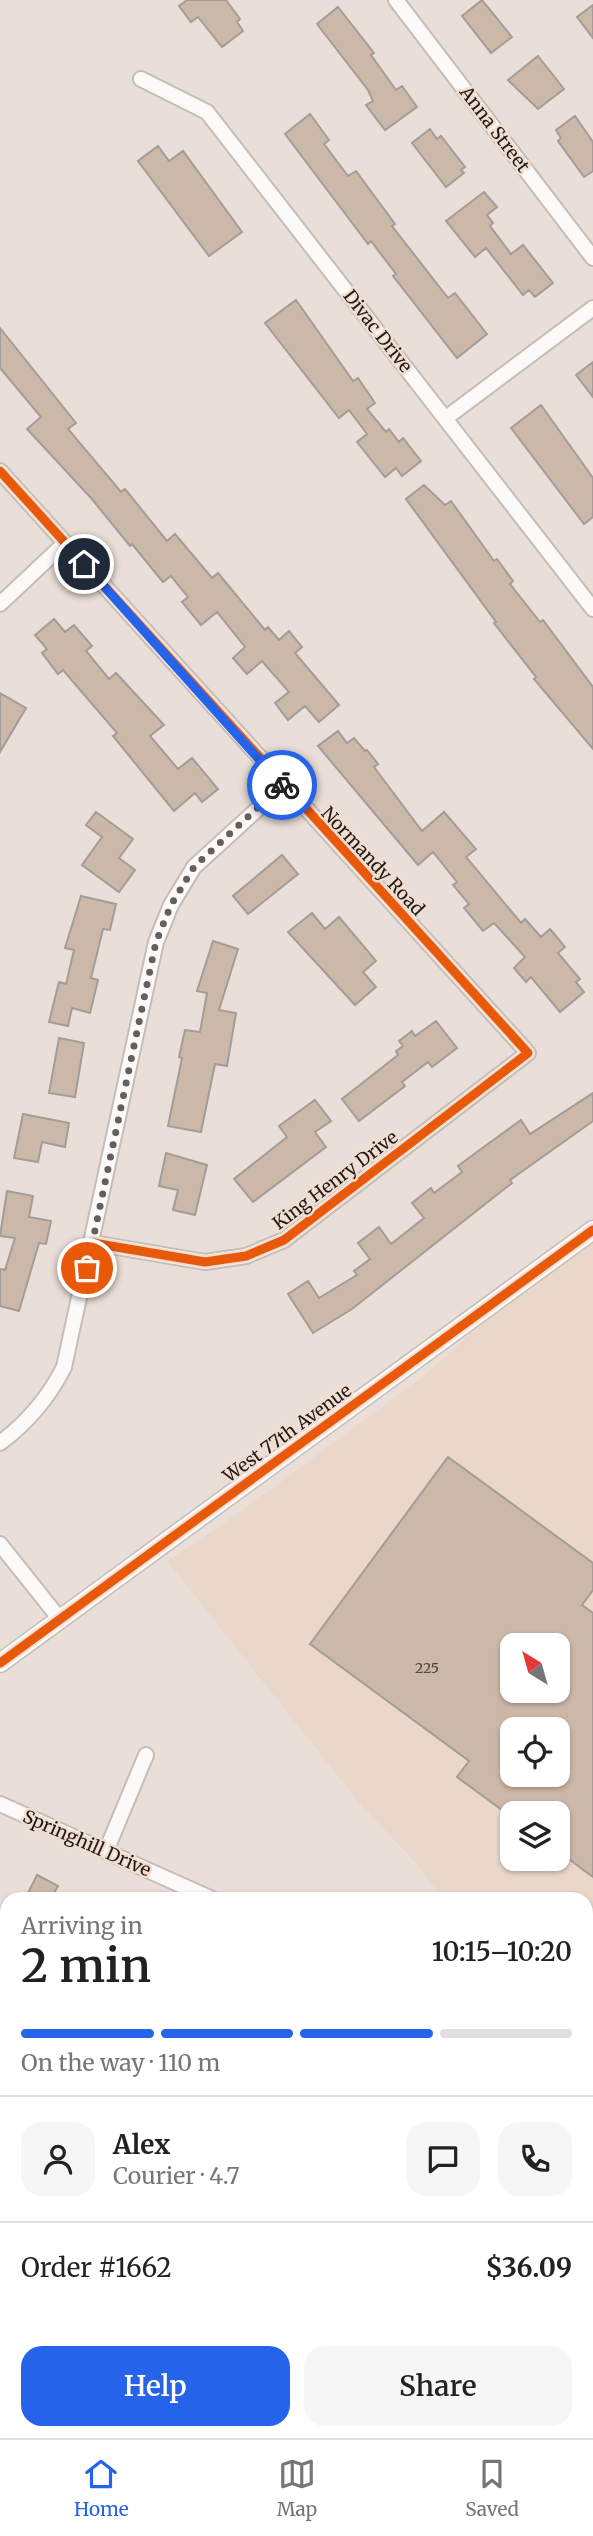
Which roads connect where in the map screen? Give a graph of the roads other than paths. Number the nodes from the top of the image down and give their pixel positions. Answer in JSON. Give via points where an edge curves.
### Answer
{"nodes":[{"id":1,"x":396,"y":0,"type":"edge"},
{"id":2,"x":141,"y":79,"type":"dead end"},
{"id":3,"x":593,"y":258,"type":"edge"},
{"id":4,"x":593,"y":308,"type":"edge"},
{"id":5,"x":446,"y":418,"type":"junction"},
{"id":6,"x":0,"y":471,"type":"edge"},
{"id":7,"x":65,"y":543,"type":"junction"},
{"id":8,"x":0,"y":604,"type":"edge"},
{"id":9,"x":593,"y":609,"type":"edge"},
{"id":10,"x":283,"y":786,"type":"junction"},
{"id":11,"x":528,"y":1053,"type":"joint"},
{"id":12,"x":593,"y":1230,"type":"edge"},
{"id":13,"x":93,"y":1243,"type":"junction"},
{"id":14,"x":0,"y":1444,"type":"edge"},
{"id":15,"x":0,"y":1545,"type":"edge"},
{"id":16,"x":59,"y":1618,"type":"junction"},
{"id":17,"x":0,"y":1663,"type":"edge"},
{"id":18,"x":146,"y":1755,"type":"dead end"},
{"id":19,"x":0,"y":1804,"type":"edge"},
{"id":20,"x":106,"y":1851,"type":"junction"},
{"id":21,"x":197,"y":1892,"type":"edge"}],
"edges":[{"from":1,"to":3,"type":"street","name":"Anna Street"},
{"from":2,"to":5,"type":"street","name":"Divac Drive","via":[[207,112]]},
{"from":4,"to":5,"type":"street"},
{"from":5,"to":9,"type":"street","name":"Divac Drive"},
{"from":6,"to":7,"type":"street","name":"Normandy Road"},
{"from":7,"to":8,"type":"street"},
{"from":7,"to":10,"type":"street","name":"Normandy Road"},
{"from":10,"to":11,"type":"street","name":"Normandy Road"},
{"from":10,"to":13,"type":"street","via":[[194,867],[171,905],[156,942]]},
{"from":11,"to":13,"type":"street","name":"King Henry Drive","via":[[284,1240],[246,1255],[205,1262]]},
{"from":12,"to":16,"type":"street","name":"West 77th Avenue"},
{"from":13,"to":14,"type":"street","via":[[64,1367],[50,1396]]},
{"from":15,"to":16,"type":"street"},
{"from":16,"to":17,"type":"street","name":"West 77th Avenue"},
{"from":18,"to":20,"type":"street"},
{"from":19,"to":20,"type":"street","name":"Springhill Drive"},
{"from":20,"to":21,"type":"street","name":"Springhill Drive"}]}
